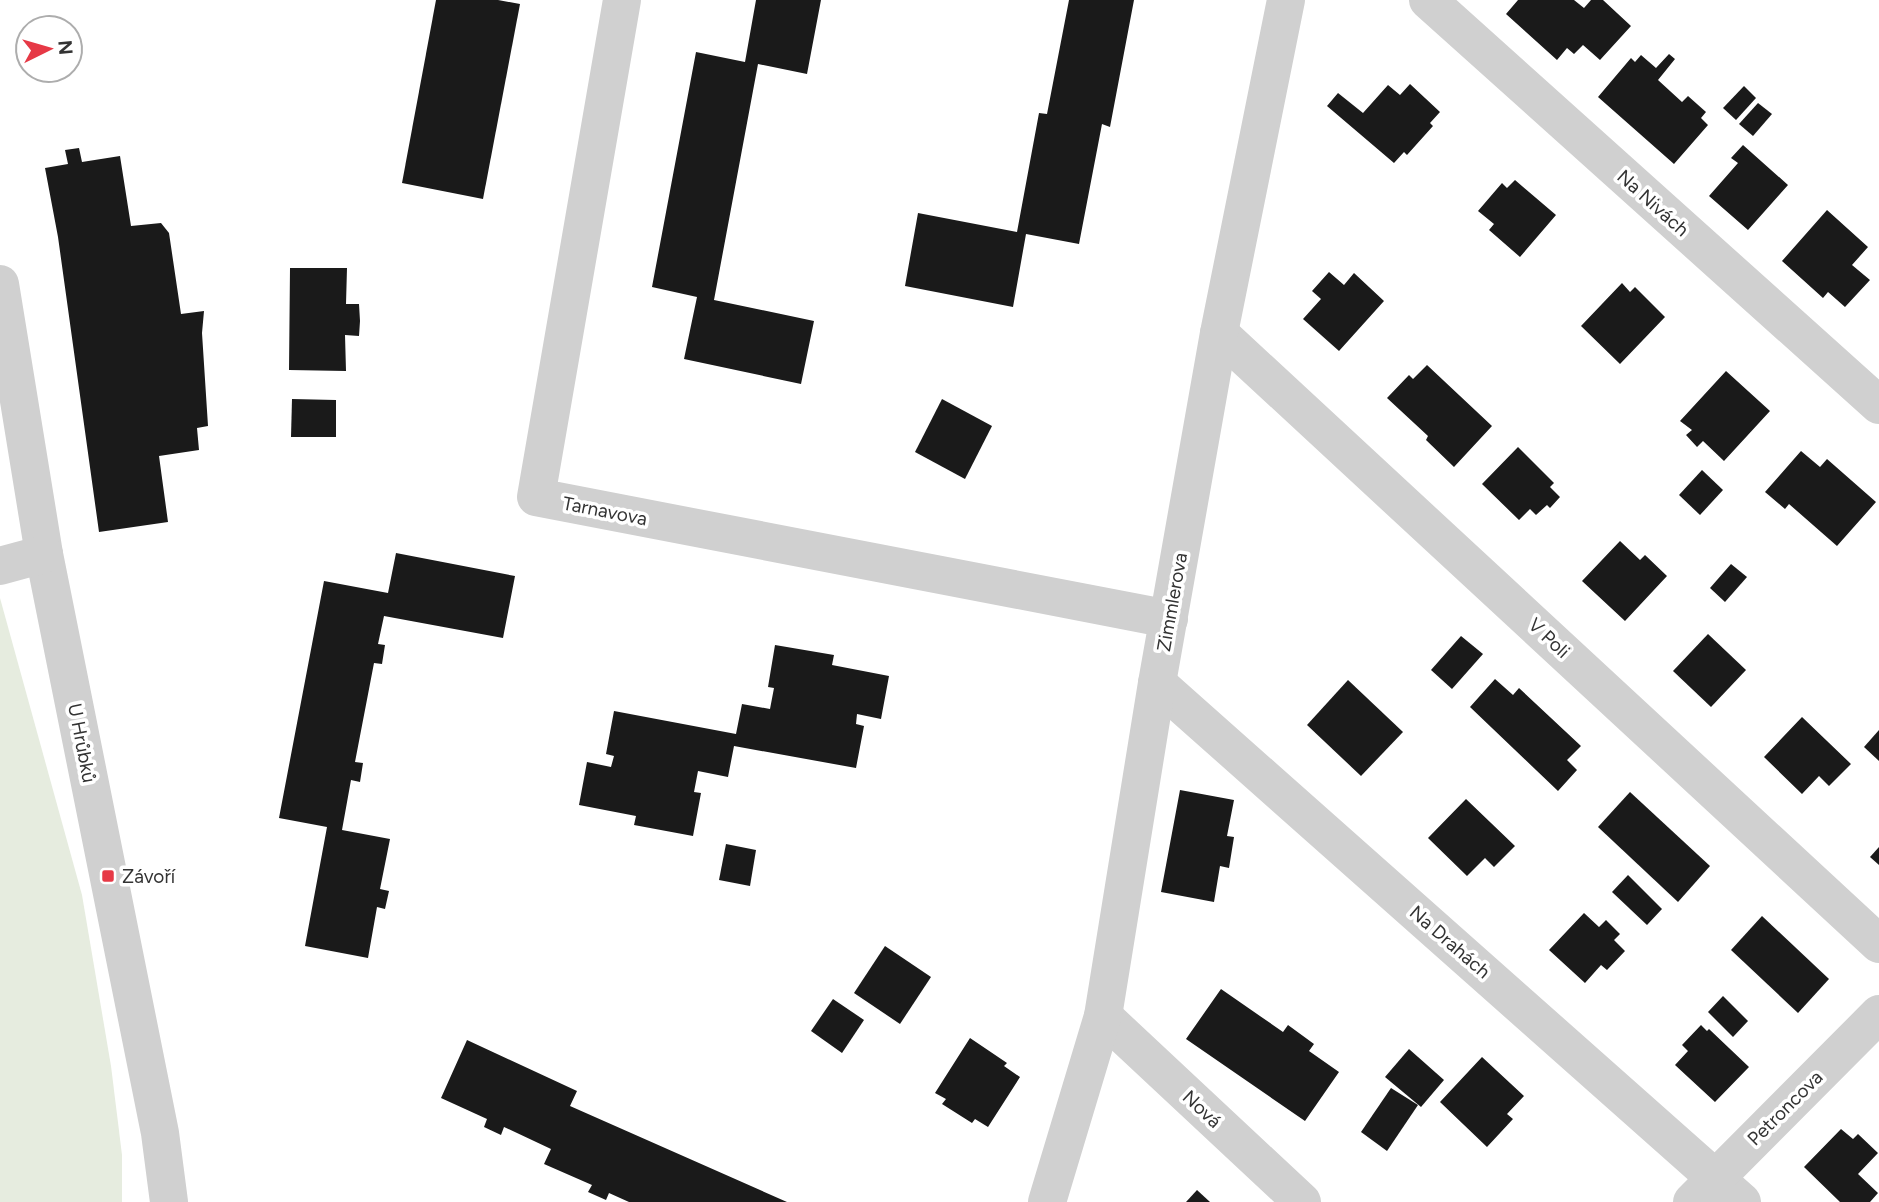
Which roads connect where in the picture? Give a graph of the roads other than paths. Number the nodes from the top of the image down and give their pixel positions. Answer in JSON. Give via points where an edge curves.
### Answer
{"nodes":[{"id":1,"x":622,"y":0,"type":"edge"},
{"id":2,"x":1286,"y":0,"type":"edge"},
{"id":3,"x":1428,"y":0,"type":"edge"},
{"id":4,"x":0,"y":284,"type":"edge"},
{"id":5,"x":1219,"y":333,"type":"junction"},
{"id":6,"x":1879,"y":405,"type":"edge"},
{"id":7,"x":44,"y":554,"type":"junction"},
{"id":8,"x":0,"y":566,"type":"edge"},
{"id":9,"x":1169,"y":619,"type":"junction"},
{"id":10,"x":1157,"y":683,"type":"junction"},
{"id":11,"x":1879,"y":944,"type":"edge"},
{"id":12,"x":1879,"y":1014,"type":"edge"},
{"id":13,"x":1103,"y":1016,"type":"junction"},
{"id":14,"x":1716,"y":1194,"type":"edge"},
{"id":15,"x":169,"y":1202,"type":"edge"},
{"id":16,"x":1047,"y":1202,"type":"edge"},
{"id":17,"x":1302,"y":1202,"type":"edge"}],
"edges":[{"from":1,"to":9,"type":"street","name":"Tarnavova","via":[[536,497]]},
{"from":2,"to":5,"type":"street","name":"Zimmlerova"},
{"from":3,"to":6,"type":"street","name":"Na Nivách"},
{"from":4,"to":7,"type":"street","name":"U Hrůbků"},
{"from":5,"to":9,"type":"street","name":"Zimmlerova"},
{"from":5,"to":11,"type":"street","name":"V Poli"},
{"from":7,"to":8,"type":"street"},
{"from":7,"to":15,"type":"street","name":"U Hrůbků","via":[[160,1133]]},
{"from":9,"to":10,"type":"street","name":"Zimmlerova"},
{"from":10,"to":13,"type":"street","name":"Zimmlerova"},
{"from":10,"to":14,"type":"street","name":"Na Drahách"},
{"from":12,"to":14,"type":"street","name":"Petroncova"},
{"from":13,"to":16,"type":"street","name":"Zimmlerova"},
{"from":13,"to":17,"type":"street","name":"Nová"}]}
